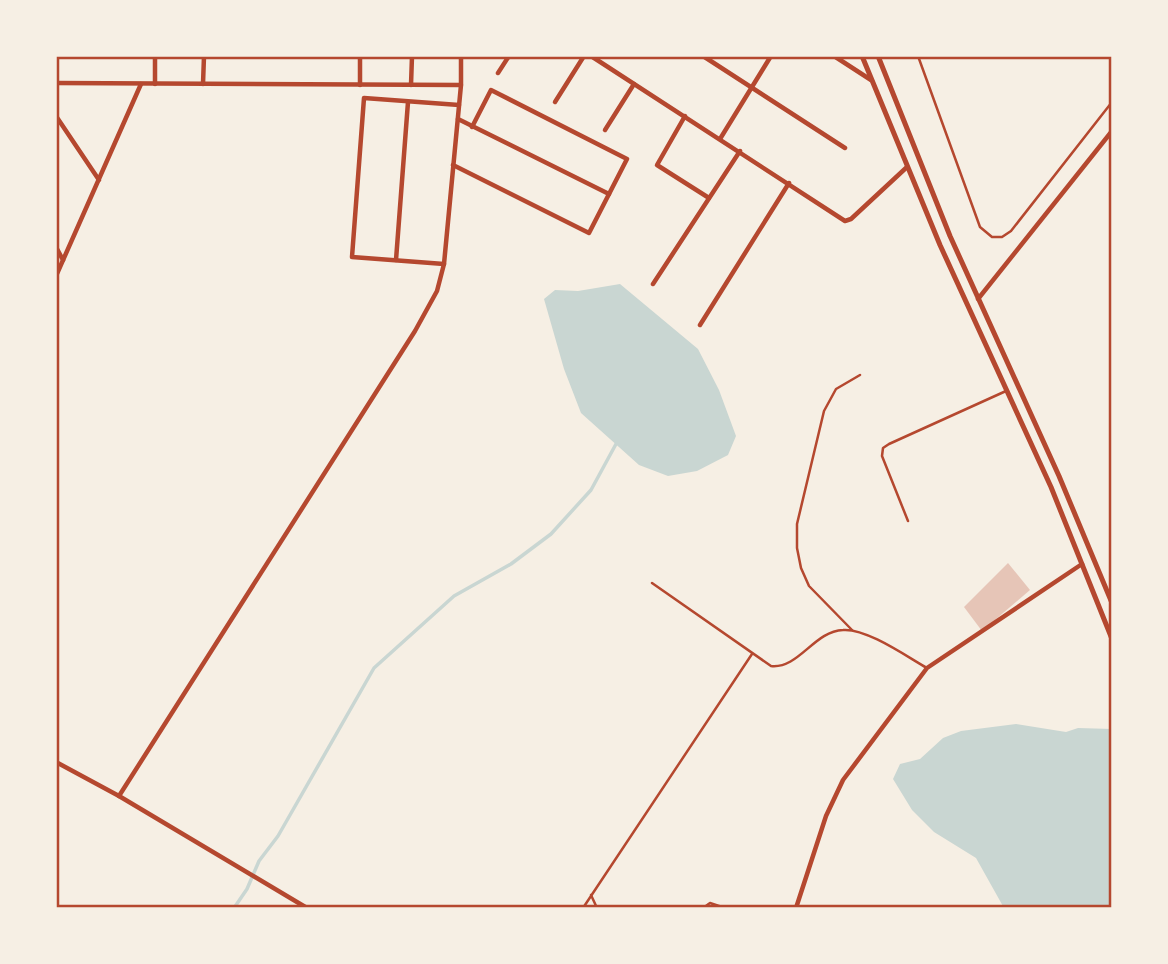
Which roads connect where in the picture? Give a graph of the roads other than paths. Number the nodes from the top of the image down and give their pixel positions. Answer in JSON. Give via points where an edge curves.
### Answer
{"nodes":[{"id":1,"x":155,"y":56,"type":"edge"},
{"id":2,"x":204,"y":56,"type":"edge"},
{"id":3,"x":360,"y":56,"type":"edge"},
{"id":4,"x":412,"y":56,"type":"edge"},
{"id":5,"x":461,"y":56,"type":"edge"},
{"id":6,"x":509,"y":56,"type":"edge"},
{"id":7,"x":584,"y":56,"type":"edge"},
{"id":8,"x":591,"y":56,"type":"edge"},
{"id":9,"x":703,"y":56,"type":"edge"},
{"id":10,"x":771,"y":56,"type":"edge"},
{"id":11,"x":834,"y":56,"type":"edge"},
{"id":12,"x":862,"y":56,"type":"edge"},
{"id":13,"x":878,"y":56,"type":"edge"},
{"id":14,"x":918,"y":56,"type":"edge"},
{"id":15,"x":498,"y":73,"type":"dead end"},
{"id":16,"x":870,"y":80,"type":"junction"},
{"id":17,"x":56,"y":83,"type":"edge"},
{"id":18,"x":141,"y":84,"type":"junction"},
{"id":19,"x":155,"y":84,"type":"junction"},
{"id":20,"x":634,"y":84,"type":"junction"},
{"id":21,"x":203,"y":85,"type":"junction"},
{"id":22,"x":360,"y":85,"type":"junction"},
{"id":23,"x":411,"y":85,"type":"junction"},
{"id":24,"x":461,"y":85,"type":"junction"},
{"id":25,"x":752,"y":87,"type":"junction"},
{"id":26,"x":408,"y":102,"type":"junction"},
{"id":27,"x":555,"y":102,"type":"dead end"},
{"id":28,"x":1112,"y":102,"type":"edge"},
{"id":29,"x":459,"y":105,"type":"junction"},
{"id":30,"x":56,"y":116,"type":"edge"},
{"id":31,"x":685,"y":116,"type":"junction"},
{"id":32,"x":458,"y":118,"type":"junction"},
{"id":33,"x":472,"y":127,"type":"junction"},
{"id":34,"x":606,"y":130,"type":"dead end"},
{"id":35,"x":1112,"y":131,"type":"edge"},
{"id":36,"x":720,"y":139,"type":"junction"},
{"id":37,"x":845,"y":148,"type":"dead end"},
{"id":38,"x":740,"y":151,"type":"junction"},
{"id":39,"x":453,"y":165,"type":"junction"},
{"id":40,"x":906,"y":167,"type":"junction"},
{"id":41,"x":99,"y":180,"type":"junction"},
{"id":42,"x":789,"y":183,"type":"junction"},
{"id":43,"x":609,"y":194,"type":"junction"},
{"id":44,"x":709,"y":198,"type":"junction"},
{"id":45,"x":56,"y":247,"type":"edge"},
{"id":46,"x":63,"y":260,"type":"junction"},
{"id":47,"x":396,"y":260,"type":"junction"},
{"id":48,"x":444,"y":264,"type":"junction"},
{"id":49,"x":56,"y":276,"type":"edge"},
{"id":50,"x":653,"y":284,"type":"dead end"},
{"id":51,"x":978,"y":299,"type":"junction"},
{"id":52,"x":700,"y":325,"type":"dead end"},
{"id":53,"x":860,"y":375,"type":"dead end"},
{"id":54,"x":1009,"y":390,"type":"junction"},
{"id":55,"x":908,"y":521,"type":"dead end"},
{"id":56,"x":1082,"y":564,"type":"junction"},
{"id":57,"x":652,"y":583,"type":"dead end"},
{"id":58,"x":1112,"y":603,"type":"edge"},
{"id":59,"x":852,"y":631,"type":"junction"},
{"id":60,"x":1112,"y":639,"type":"edge"},
{"id":61,"x":752,"y":654,"type":"junction"},
{"id":62,"x":928,"y":668,"type":"junction"},
{"id":63,"x":56,"y":762,"type":"edge"},
{"id":64,"x":119,"y":796,"type":"junction"},
{"id":65,"x":590,"y":895,"type":"junction"},
{"id":66,"x":307,"y":908,"type":"edge"},
{"id":67,"x":583,"y":908,"type":"edge"},
{"id":68,"x":597,"y":908,"type":"edge"},
{"id":69,"x":703,"y":908,"type":"edge"},
{"id":70,"x":725,"y":908,"type":"edge"},
{"id":71,"x":796,"y":908,"type":"edge"}],
"edges":[{"from":1,"to":19,"type":"street"},
{"from":2,"to":21,"type":"street"},
{"from":3,"to":22,"type":"street"},
{"from":4,"to":23,"type":"street"},
{"from":5,"to":24,"type":"street"},
{"from":6,"to":15,"type":"street"},
{"from":7,"to":27,"type":"street"},
{"from":8,"to":20,"type":"street"},
{"from":9,"to":25,"type":"street"},
{"from":10,"to":25,"type":"street"},
{"from":11,"to":16,"type":"street"},
{"from":12,"to":16,"type":"street"},
{"from":13,"to":51,"type":"street"},
{"from":14,"to":28,"type":"lane","via":[[980,227],[992,237],[1011,231]]},
{"from":16,"to":40,"type":"street"},
{"from":17,"to":18,"type":"street"},
{"from":18,"to":19,"type":"street"},
{"from":18,"to":41,"type":"street"},
{"from":19,"to":21,"type":"street"},
{"from":20,"to":31,"type":"street"},
{"from":20,"to":34,"type":"street"},
{"from":21,"to":22,"type":"street"},
{"from":22,"to":23,"type":"street"},
{"from":23,"to":24,"type":"street"},
{"from":24,"to":29,"type":"street"},
{"from":25,"to":36,"type":"street"},
{"from":25,"to":37,"type":"street"},
{"from":26,"to":29,"type":"street"},
{"from":26,"to":47,"type":"street"},
{"from":26,"to":47,"type":"street","via":[[363,98],[352,257]]},
{"from":29,"to":32,"type":"street"},
{"from":30,"to":41,"type":"street"},
{"from":31,"to":36,"type":"street"},
{"from":31,"to":44,"type":"street","via":[[657,165]]},
{"from":32,"to":33,"type":"street"},
{"from":32,"to":39,"type":"street"},
{"from":33,"to":43,"type":"street"},
{"from":33,"to":43,"type":"street","via":[[491,90],[627,159]]},
{"from":35,"to":51,"type":"street"},
{"from":36,"to":38,"type":"street"},
{"from":38,"to":42,"type":"street"},
{"from":38,"to":44,"type":"street"},
{"from":39,"to":43,"type":"street","via":[[589,233]]},
{"from":39,"to":48,"type":"street"},
{"from":40,"to":42,"type":"street","via":[[848,221]]},
{"from":40,"to":54,"type":"street"},
{"from":41,"to":46,"type":"street"},
{"from":42,"to":52,"type":"street"},
{"from":44,"to":50,"type":"street"},
{"from":45,"to":46,"type":"street"},
{"from":46,"to":49,"type":"street"},
{"from":47,"to":48,"type":"street"},
{"from":48,"to":64,"type":"street","via":[[437,291],[415,331]]},
{"from":51,"to":58,"type":"street"},
{"from":53,"to":59,"type":"lane","via":[[836,389],[824,411],[797,524],[797,548],[809,586]]},
{"from":54,"to":55,"type":"lane","via":[[883,448],[882,456]]},
{"from":54,"to":56,"type":"street"},
{"from":56,"to":60,"type":"street"},
{"from":56,"to":62,"type":"street"},
{"from":57,"to":61,"type":"lane"},
{"from":59,"to":61,"type":"lane","via":[[832,632],[784,665],[771,666]]},
{"from":59,"to":62,"type":"lane"},
{"from":61,"to":65,"type":"lane"},
{"from":62,"to":71,"type":"street","via":[[843,780],[826,816]]},
{"from":63,"to":64,"type":"street"},
{"from":64,"to":66,"type":"street"},
{"from":65,"to":67,"type":"lane"},
{"from":65,"to":68,"type":"lane"},
{"from":69,"to":70,"type":"lane","via":[[710,903]]}]}
